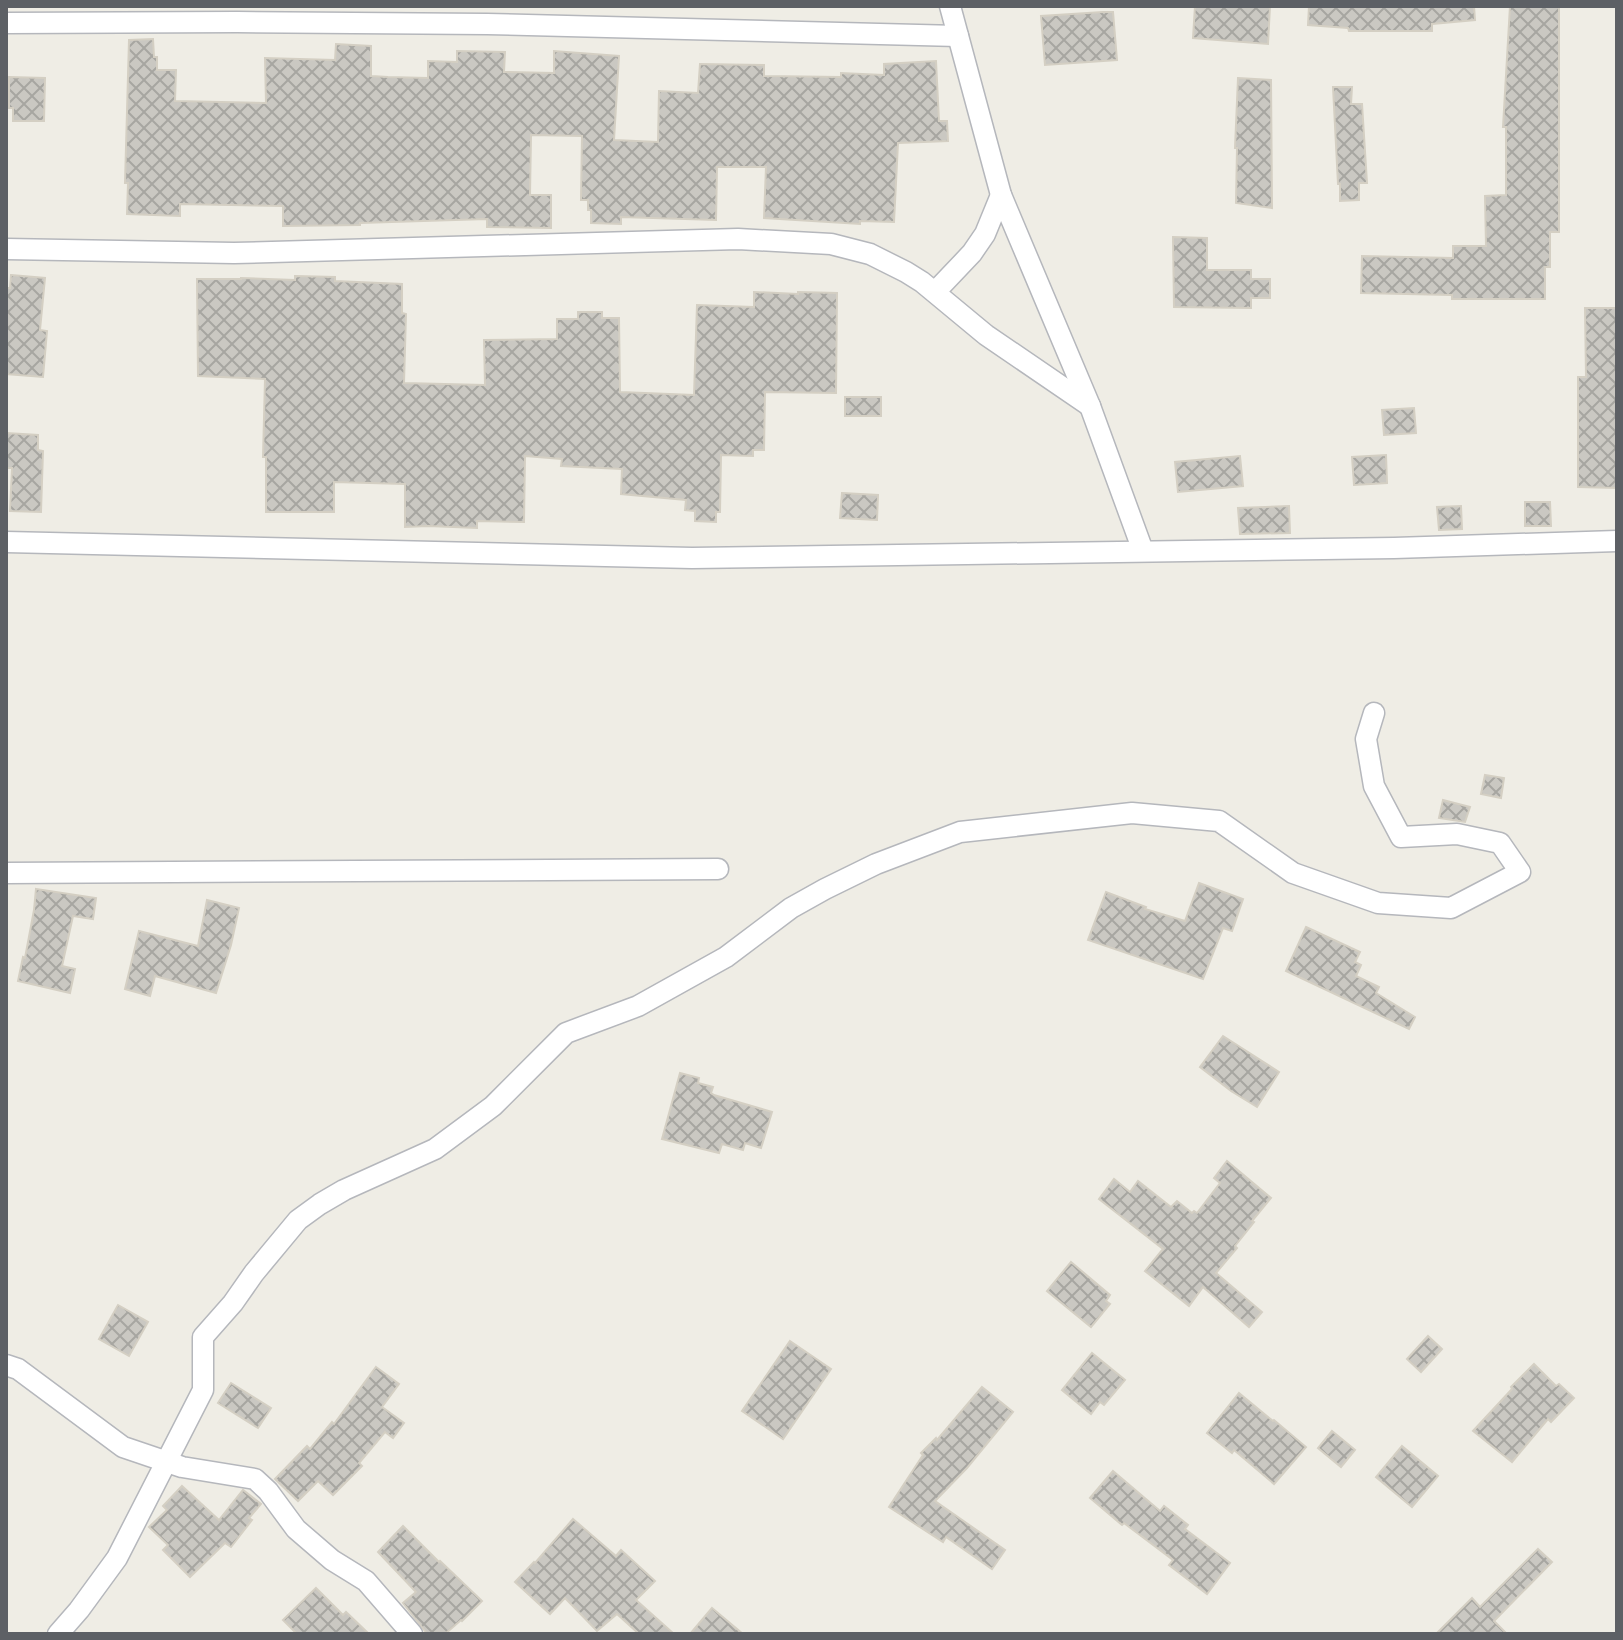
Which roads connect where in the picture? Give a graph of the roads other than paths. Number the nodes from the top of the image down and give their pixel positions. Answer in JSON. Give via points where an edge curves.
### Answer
{"nodes":[{"id":1,"x":950,"y":6,"type":"edge"},
{"id":2,"x":237,"y":14,"type":"edge"},
{"id":3,"x":487,"y":15,"type":"edge"},
{"id":4,"x":6,"y":23,"type":"edge"},
{"id":5,"x":958,"y":36,"type":"junction"},
{"id":6,"x":1001,"y":195,"type":"junction"},
{"id":7,"x":6,"y":249,"type":"edge"},
{"id":8,"x":935,"y":292,"type":"junction"},
{"id":9,"x":1090,"y":406,"type":"junction"},
{"id":10,"x":1617,"y":541,"type":"edge"},
{"id":11,"x":6,"y":542,"type":"edge"},
{"id":12,"x":1143,"y":551,"type":"junction"},
{"id":13,"x":1374,"y":713,"type":"dead end"},
{"id":14,"x":718,"y":869,"type":"dead end"},
{"id":15,"x":6,"y":873,"type":"edge"},
{"id":16,"x":6,"y":1365,"type":"edge"},
{"id":17,"x":166,"y":1462,"type":"junction"},
{"id":18,"x":58,"y":1634,"type":"edge"},
{"id":19,"x":412,"y":1634,"type":"edge"}],
"edges":[{"from":1,"to":5,"type":"street"},
{"from":2,"to":3,"type":"street"},
{"from":2,"to":4,"type":"street"},
{"from":3,"to":5,"type":"street"},
{"from":5,"to":6,"type":"street"},
{"from":6,"to":8,"type":"street","via":[[985,234]]},
{"from":6,"to":9,"type":"street"},
{"from":7,"to":8,"type":"street","via":[[234,253],[738,239],[831,244],[870,254]]},
{"from":8,"to":9,"type":"street","via":[[986,335]]},
{"from":9,"to":12,"type":"street"},
{"from":10,"to":12,"type":"street"},
{"from":11,"to":12,"type":"street","via":[[692,558]]},
{"from":13,"to":17,"type":"street","via":[[1366,739],[1374,786],[1401,837],[1457,834],[1500,843],[1520,872],[1451,908],[1378,903],[1293,873],[1219,821],[1132,813],[960,832],[876,864],[791,908],[726,957],[638,1006],[566,1033],[493,1106],[435,1149],[344,1190],[298,1220],[203,1337],[203,1390]]},
{"from":14,"to":15,"type":"street"},
{"from":16,"to":17,"type":"street","via":[[123,1447]]},
{"from":17,"to":18,"type":"street","via":[[117,1558]]},
{"from":17,"to":19,"type":"street","via":[[255,1479],[296,1529],[366,1581]]}]}
